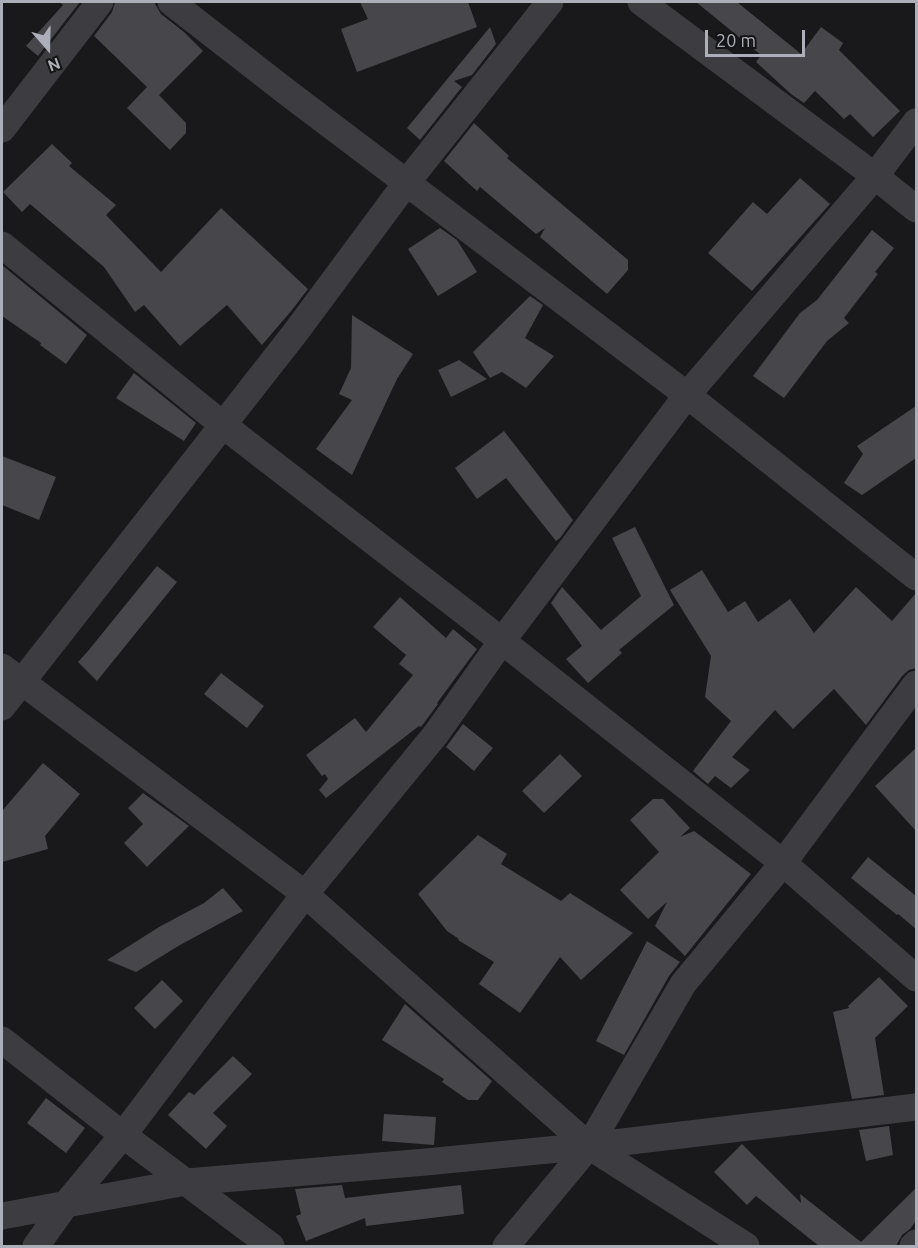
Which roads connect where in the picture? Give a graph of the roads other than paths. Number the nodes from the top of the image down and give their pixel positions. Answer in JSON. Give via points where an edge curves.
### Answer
{"nodes":[{"id":1,"x":100,"y":2,"type":"edge"},
{"id":2,"x":171,"y":2,"type":"edge"},
{"id":3,"x":550,"y":2,"type":"edge"},
{"id":4,"x":641,"y":2,"type":"edge"},
{"id":5,"x":916,"y":122,"type":"edge"},
{"id":6,"x":2,"y":129,"type":"edge"},
{"id":7,"x":875,"y":176,"type":"junction"},
{"id":8,"x":407,"y":182,"type":"junction"},
{"id":9,"x":916,"y":209,"type":"edge"},
{"id":10,"x":2,"y":245,"type":"edge"},
{"id":11,"x":687,"y":395,"type":"junction"},
{"id":12,"x":223,"y":425,"type":"junction"},
{"id":13,"x":916,"y":577,"type":"edge"},
{"id":14,"x":502,"y":641,"type":"junction"},
{"id":15,"x":11,"y":675,"type":"edge"},
{"id":16,"x":916,"y":684,"type":"edge"},
{"id":17,"x":2,"y":708,"type":"edge"},
{"id":18,"x":783,"y":863,"type":"junction"},
{"id":19,"x":305,"y":894,"type":"junction"},
{"id":20,"x":916,"y":978,"type":"edge"},
{"id":21,"x":2,"y":1040,"type":"edge"},
{"id":22,"x":916,"y":1107,"type":"edge"},
{"id":23,"x":123,"y":1136,"type":"junction"},
{"id":24,"x":589,"y":1146,"type":"junction"},
{"id":25,"x":186,"y":1182,"type":"junction"},
{"id":26,"x":66,"y":1204,"type":"junction"},
{"id":27,"x":2,"y":1216,"type":"edge"},
{"id":28,"x":916,"y":1243,"type":"edge"},
{"id":29,"x":36,"y":1246,"type":"edge"},
{"id":30,"x":271,"y":1246,"type":"edge"},
{"id":31,"x":506,"y":1246,"type":"edge"},
{"id":32,"x":746,"y":1246,"type":"edge"},
{"id":33,"x":913,"y":1246,"type":"edge"}],
"edges":[{"from":1,"to":6,"type":"street"},
{"from":2,"to":8,"type":"street"},
{"from":3,"to":8,"type":"street"},
{"from":4,"to":7,"type":"street"},
{"from":5,"to":7,"type":"street"},
{"from":7,"to":9,"type":"street"},
{"from":7,"to":11,"type":"street"},
{"from":8,"to":11,"type":"street"},
{"from":8,"to":12,"type":"street"},
{"from":10,"to":12,"type":"street"},
{"from":11,"to":13,"type":"street"},
{"from":11,"to":14,"type":"street"},
{"from":12,"to":14,"type":"street"},
{"from":12,"to":15,"type":"street"},
{"from":14,"to":18,"type":"street"},
{"from":14,"to":19,"type":"street","via":[[436,734]]},
{"from":15,"to":17,"type":"street"},
{"from":15,"to":19,"type":"street"},
{"from":16,"to":18,"type":"street"},
{"from":18,"to":20,"type":"street"},
{"from":18,"to":24,"type":"street","via":[[683,984]]},
{"from":19,"to":23,"type":"street"},
{"from":19,"to":24,"type":"street"},
{"from":21,"to":23,"type":"street"},
{"from":22,"to":24,"type":"street"},
{"from":23,"to":25,"type":"street"},
{"from":23,"to":26,"type":"street"},
{"from":24,"to":25,"type":"street"},
{"from":24,"to":31,"type":"street"},
{"from":24,"to":32,"type":"street"},
{"from":25,"to":26,"type":"street"},
{"from":25,"to":30,"type":"street"},
{"from":26,"to":27,"type":"street"},
{"from":26,"to":29,"type":"street"},
{"from":28,"to":33,"type":"street"}]}
